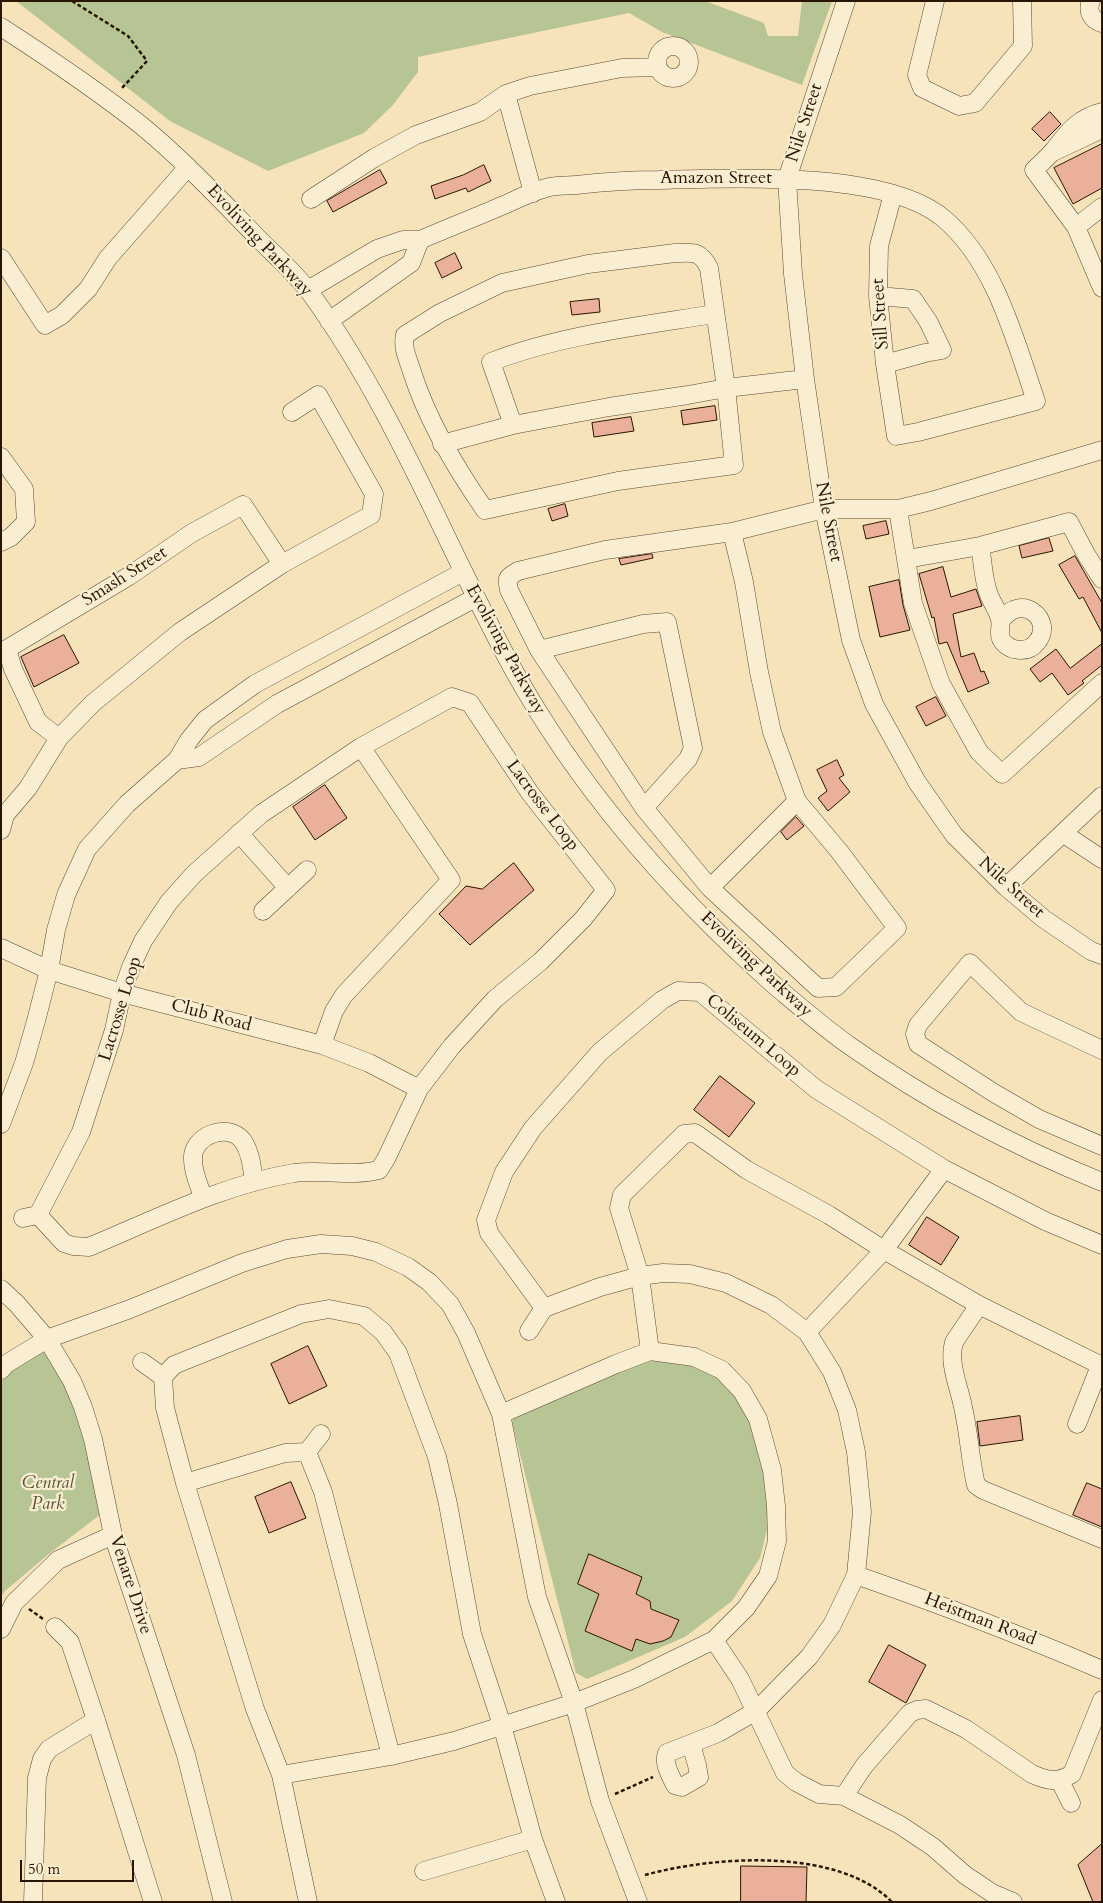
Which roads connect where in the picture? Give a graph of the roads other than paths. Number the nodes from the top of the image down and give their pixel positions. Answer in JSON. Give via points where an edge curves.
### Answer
{"nodes":[{"id":1,"x":846,"y":1,"type":"edge"},
{"id":2,"x":935,"y":1,"type":"edge"},
{"id":3,"x":1022,"y":1,"type":"edge"},
{"id":4,"x":1091,"y":1,"type":"edge"},
{"id":5,"x":1102,"y":23,"type":"edge"},
{"id":6,"x":1,"y":27,"type":"edge"},
{"id":7,"x":658,"y":67,"type":"dead end"},
{"id":8,"x":506,"y":94,"type":"junction"},
{"id":9,"x":1102,"y":112,"type":"edge"},
{"id":10,"x":1102,"y":129,"type":"edge"},
{"id":11,"x":1052,"y":152,"type":"junction"},
{"id":12,"x":188,"y":167,"type":"junction"},
{"id":13,"x":787,"y":179,"type":"junction"},
{"id":14,"x":533,"y":193,"type":"junction"},
{"id":15,"x":893,"y":194,"type":"junction"},
{"id":16,"x":311,"y":199,"type":"dead end"},
{"id":17,"x":1102,"y":207,"type":"edge"},
{"id":18,"x":1076,"y":227,"type":"junction"},
{"id":19,"x":420,"y":240,"type":"junction"},
{"id":20,"x":1,"y":258,"type":"edge"},
{"id":21,"x":1102,"y":288,"type":"edge"},
{"id":22,"x":308,"y":290,"type":"junction"},
{"id":23,"x":878,"y":296,"type":"junction"},
{"id":24,"x":714,"y":314,"type":"junction"},
{"id":25,"x":329,"y":321,"type":"junction"},
{"id":26,"x":885,"y":364,"type":"junction"},
{"id":27,"x":805,"y":379,"type":"junction"},
{"id":28,"x":726,"y":388,"type":"junction"},
{"id":29,"x":292,"y":412,"type":"dead end"},
{"id":30,"x":513,"y":425,"type":"junction"},
{"id":31,"x":896,"y":436,"type":"joint"},
{"id":32,"x":442,"y":444,"type":"junction"},
{"id":33,"x":1102,"y":450,"type":"edge"},
{"id":34,"x":1,"y":457,"type":"edge"},
{"id":35,"x":824,"y":509,"type":"junction"},
{"id":36,"x":898,"y":509,"type":"junction"},
{"id":37,"x":732,"y":532,"type":"junction"},
{"id":38,"x":1,"y":542,"type":"edge"},
{"id":39,"x":980,"y":546,"type":"junction"},
{"id":40,"x":907,"y":559,"type":"junction"},
{"id":41,"x":282,"y":564,"type":"junction"},
{"id":42,"x":464,"y":572,"type":"junction"},
{"id":43,"x":1102,"y":579,"type":"edge"},
{"id":44,"x":437,"y":586,"type":"junction"},
{"id":45,"x":475,"y":598,"type":"junction"},
{"id":46,"x":451,"y":610,"type":"junction"},
{"id":47,"x":1001,"y":620,"type":"dead end"},
{"id":48,"x":336,"y":640,"type":"junction"},
{"id":49,"x":4,"y":648,"type":"edge"},
{"id":50,"x":539,"y":650,"type":"junction"},
{"id":51,"x":349,"y":665,"type":"junction"},
{"id":52,"x":1102,"y":683,"type":"edge"},
{"id":53,"x":59,"y":738,"type":"junction"},
{"id":54,"x":361,"y":747,"type":"junction"},
{"id":55,"x":177,"y":760,"type":"junction"},
{"id":56,"x":1102,"y":796,"type":"edge"},
{"id":57,"x":797,"y":800,"type":"junction"},
{"id":58,"x":644,"y":808,"type":"junction"},
{"id":59,"x":2,"y":819,"type":"edge"},
{"id":60,"x":239,"y":833,"type":"junction"},
{"id":61,"x":1064,"y":834,"type":"junction"},
{"id":62,"x":1102,"y":859,"type":"edge"},
{"id":63,"x":307,"y":870,"type":"dead end"},
{"id":64,"x":1006,"y":887,"type":"junction"},
{"id":65,"x":288,"y":888,"type":"junction"},
{"id":66,"x":710,"y":888,"type":"junction"},
{"id":67,"x":263,"y":911,"type":"dead end"},
{"id":68,"x":1,"y":948,"type":"edge"},
{"id":69,"x":1102,"y":955,"type":"edge"},
{"id":70,"x":49,"y":970,"type":"junction"},
{"id":71,"x":122,"y":993,"type":"junction"},
{"id":72,"x":322,"y":1045,"type":"junction"},
{"id":73,"x":1102,"y":1050,"type":"edge"},
{"id":74,"x":418,"y":1089,"type":"junction"},
{"id":75,"x":1,"y":1124,"type":"edge"},
{"id":76,"x":1102,"y":1146,"type":"edge"},
{"id":77,"x":944,"y":1169,"type":"junction"},
{"id":78,"x":254,"y":1182,"type":"junction"},
{"id":79,"x":1102,"y":1182,"type":"edge"},
{"id":80,"x":203,"y":1197,"type":"junction"},
{"id":81,"x":1102,"y":1245,"type":"edge"},
{"id":82,"x":884,"y":1250,"type":"junction"},
{"id":83,"x":640,"y":1276,"type":"junction"},
{"id":84,"x":1,"y":1289,"type":"edge"},
{"id":85,"x":979,"y":1305,"type":"junction"},
{"id":86,"x":544,"y":1308,"type":"junction"},
{"id":87,"x":529,"y":1331,"type":"dead end"},
{"id":88,"x":807,"y":1332,"type":"junction"},
{"id":89,"x":46,"y":1339,"type":"junction"},
{"id":90,"x":650,"y":1351,"type":"junction"},
{"id":91,"x":142,"y":1362,"type":"dead end"},
{"id":92,"x":1101,"y":1366,"type":"edge"},
{"id":93,"x":1,"y":1370,"type":"edge"},
{"id":94,"x":163,"y":1377,"type":"junction"},
{"id":95,"x":501,"y":1414,"type":"junction"},
{"id":96,"x":1077,"y":1424,"type":"dead end"},
{"id":97,"x":321,"y":1434,"type":"dead end"},
{"id":98,"x":307,"y":1452,"type":"junction"},
{"id":99,"x":185,"y":1483,"type":"junction"},
{"id":100,"x":113,"y":1535,"type":"junction"},
{"id":101,"x":1102,"y":1539,"type":"edge"},
{"id":102,"x":856,"y":1575,"type":"junction"},
{"id":103,"x":55,"y":1627,"type":"road end"},
{"id":104,"x":1,"y":1629,"type":"edge"},
{"id":105,"x":714,"y":1640,"type":"junction"},
{"id":106,"x":1102,"y":1670,"type":"edge"},
{"id":107,"x":1102,"y":1700,"type":"edge"},
{"id":108,"x":574,"y":1703,"type":"junction"},
{"id":109,"x":756,"y":1711,"type":"junction"},
{"id":110,"x":96,"y":1720,"type":"junction"},
{"id":111,"x":502,"y":1725,"type":"junction"},
{"id":112,"x":691,"y":1744,"type":"junction"},
{"id":113,"x":391,"y":1756,"type":"junction"},
{"id":114,"x":281,"y":1775,"type":"junction"},
{"id":115,"x":1060,"y":1780,"type":"junction"},
{"id":116,"x":844,"y":1796,"type":"junction"},
{"id":117,"x":1071,"y":1803,"type":"dead end"},
{"id":118,"x":533,"y":1839,"type":"junction"},
{"id":119,"x":424,"y":1870,"type":"dead end"},
{"id":120,"x":33,"y":1902,"type":"edge"},
{"id":121,"x":153,"y":1902,"type":"edge"},
{"id":122,"x":222,"y":1902,"type":"edge"},
{"id":123,"x":308,"y":1902,"type":"edge"},
{"id":124,"x":556,"y":1902,"type":"edge"},
{"id":125,"x":638,"y":1902,"type":"edge"},
{"id":126,"x":1013,"y":1902,"type":"edge"}],
"edges":[{"from":1,"to":13,"type":"street","name":"Nile Street"},
{"from":2,"to":3,"type":"street","via":[[917,75],[922,88],[958,106],[975,103],[1023,46]]},
{"from":4,"to":5,"type":"street","via":[[1090,15]]},
{"from":6,"to":12,"type":"street","name":"Evoliving Parkway","via":[[110,101]]},
{"from":7,"to":8,"type":"street","via":[[622,68],[530,86]]},
{"from":8,"to":14,"type":"street"},
{"from":8,"to":16,"type":"street","via":[[480,112],[416,135]]},
{"from":9,"to":11,"type":"street","via":[[1081,120]]},
{"from":10,"to":11,"type":"street"},
{"from":11,"to":18,"type":"street","via":[[1034,170]]},
{"from":12,"to":20,"type":"street","via":[[108,258],[88,289],[62,315],[46,325]]},
{"from":12,"to":22,"type":"street","name":"Evoliving Parkway"},
{"from":13,"to":14,"type":"street","name":"Amazon Street","via":[[617,180],[547,188]]},
{"from":13,"to":15,"type":"street","name":"Amazon Street"},
{"from":13,"to":27,"type":"street","name":"Nile Street","via":[[793,274]]},
{"from":14,"to":19,"type":"street","name":"Amazon Street"},
{"from":15,"to":23,"type":"street","name":"Sill Street","via":[[879,246]]},
{"from":15,"to":31,"type":"street","name":"Amazon Street","via":[[924,206],[960,234],[988,276],[1007,316],[1036,401]]},
{"from":17,"to":18,"type":"street"},
{"from":18,"to":21,"type":"street"},
{"from":19,"to":22,"type":"street","name":"Amazon Street","via":[[403,240],[377,249]]},
{"from":19,"to":25,"type":"street","via":[[411,263]]},
{"from":22,"to":25,"type":"street","name":"Evoliving Parkway"},
{"from":23,"to":26,"type":"street","name":"Sill Street"},
{"from":23,"to":26,"type":"street","via":[[913,300],[942,350]]},
{"from":24,"to":28,"type":"street"},
{"from":24,"to":30,"type":"street","via":[[598,333],[509,354],[490,362]]},
{"from":24,"to":32,"type":"street","via":[[709,268],[704,258],[696,253],[588,264],[502,283],[440,313],[405,335],[403,345],[421,400]]},
{"from":25,"to":42,"type":"street","name":"Evoliving Parkway","via":[[373,390]]},
{"from":26,"to":31,"type":"street","name":"Sill Street"},
{"from":27,"to":28,"type":"street"},
{"from":27,"to":35,"type":"street","name":"Nile Street"},
{"from":28,"to":30,"type":"street"},
{"from":28,"to":32,"type":"street","via":[[734,465],[618,481],[485,510]]},
{"from":29,"to":41,"type":"street","via":[[318,395],[374,494],[371,515]]},
{"from":30,"to":32,"type":"street"},
{"from":33,"to":36,"type":"street"},
{"from":34,"to":38,"type":"street","via":[[24,489],[26,522]]},
{"from":35,"to":36,"type":"street"},
{"from":35,"to":37,"type":"street"},
{"from":35,"to":64,"type":"street","name":"Nile Street","via":[[851,640],[874,704],[917,782],[954,835]]},
{"from":36,"to":40,"type":"street"},
{"from":37,"to":50,"type":"street","via":[[605,550],[518,571],[508,577],[509,590]]},
{"from":37,"to":57,"type":"street","via":[[772,732]]},
{"from":39,"to":40,"type":"street"},
{"from":39,"to":43,"type":"street","via":[[1069,522]]},
{"from":39,"to":47,"type":"street","via":[[988,594]]},
{"from":40,"to":52,"type":"street","via":[[913,603],[941,684],[979,752],[1002,774]]},
{"from":41,"to":49,"type":"street","name":"Smash Street","via":[[246,499],[129,576]]},
{"from":41,"to":53,"type":"street","via":[[180,632],[93,703]]},
{"from":42,"to":44,"type":"street"},
{"from":42,"to":45,"type":"street","name":"Evoliving Parkway"},
{"from":44,"to":46,"type":"street"},
{"from":44,"to":48,"type":"street"},
{"from":45,"to":46,"type":"street"},
{"from":45,"to":79,"type":"street","name":"Evoliving Parkway","via":[[516,673],[572,762],[640,849],[715,931],[824,1027],[900,1080],[990,1132]]},
{"from":46,"to":51,"type":"street"},
{"from":48,"to":51,"type":"street"},
{"from":48,"to":55,"type":"street","via":[[255,684],[205,720]]},
{"from":49,"to":53,"type":"street","via":[[38,722]]},
{"from":50,"to":58,"type":"street"},
{"from":50,"to":58,"type":"street","via":[[643,624],[667,622],[693,748],[688,759]]},
{"from":51,"to":55,"type":"street","via":[[277,704],[199,757]]},
{"from":53,"to":59,"type":"street","via":[[28,788]]},
{"from":54,"to":60,"type":"street","name":"Lacrosse Loop"},
{"from":54,"to":72,"type":"street","via":[[451,880],[344,995],[334,1011]]},
{"from":54,"to":74,"type":"street","name":"Lacrosse Loop","via":[[452,697],[470,703],[530,794],[606,890],[583,919],[541,961],[489,1005]]},
{"from":55,"to":70,"type":"street","via":[[127,804],[87,849],[66,895]]},
{"from":56,"to":61,"type":"street"},
{"from":57,"to":66,"type":"street"},
{"from":57,"to":66,"type":"street","via":[[897,928],[836,987],[818,988]]},
{"from":58,"to":66,"type":"street"},
{"from":60,"to":65,"type":"street"},
{"from":60,"to":71,"type":"street","name":"Lacrosse Loop","via":[[194,874],[170,902],[143,941]]},
{"from":61,"to":62,"type":"street"},
{"from":61,"to":64,"type":"street"},
{"from":63,"to":65,"type":"street"},
{"from":64,"to":69,"type":"street","name":"Nile Street","via":[[1044,919]]},
{"from":65,"to":67,"type":"street"},
{"from":68,"to":70,"type":"street","name":"Club Road"},
{"from":70,"to":71,"type":"street","name":"Club Road"},
{"from":70,"to":75,"type":"street","via":[[24,1063]]},
{"from":71,"to":72,"type":"street","name":"Club Road"},
{"from":71,"to":80,"type":"street","name":"Lacrosse Loop","via":[[114,1030],[81,1132],[30,1217],[64,1243],[89,1247]]},
{"from":72,"to":74,"type":"street","name":"Club Road","via":[[369,1063]]},
{"from":73,"to":76,"type":"street","via":[[1021,1012],[970,962],[918,1024],[915,1034],[918,1044],[994,1093],[1039,1119]]},
{"from":74,"to":78,"type":"street","name":"Lacrosse Loop","via":[[378,1170],[364,1174],[297,1173]]},
{"from":77,"to":81,"type":"street","name":"Coliseum Loop","via":[[1045,1221]]},
{"from":77,"to":82,"type":"street"},
{"from":77,"to":86,"type":"street","name":"Coliseum Loop","via":[[816,1089],[700,992],[678,991],[662,1000],[600,1052],[532,1128],[504,1172],[486,1220],[489,1233]]},
{"from":78,"to":80,"type":"street","name":"Lacrosse Loop"},
{"from":78,"to":80,"type":"street","via":[[250,1154],[242,1139],[227,1132],[211,1133],[198,1143],[192,1158]]},
{"from":82,"to":83,"type":"street","via":[[747,1170],[694,1133],[684,1134],[622,1195],[619,1208]]},
{"from":82,"to":85,"type":"street"},
{"from":82,"to":88,"type":"street"},
{"from":83,"to":86,"type":"street"},
{"from":83,"to":88,"type":"street","via":[[690,1274],[726,1283],[771,1305]]},
{"from":83,"to":90,"type":"street"},
{"from":84,"to":89,"type":"street","name":"Venare Drive"},
{"from":85,"to":92,"type":"street"},
{"from":85,"to":101,"type":"street","via":[[954,1342],[952,1355],[976,1485]]},
{"from":86,"to":87,"type":"street"},
{"from":88,"to":102,"type":"street","via":[[832,1372],[847,1410],[856,1452],[862,1512]]},
{"from":89,"to":93,"type":"street"},
{"from":89,"to":95,"type":"street","via":[[263,1256],[321,1244],[352,1246],[376,1252],[408,1267],[429,1282],[450,1304]]},
{"from":89,"to":100,"type":"street","name":"Venare Drive","via":[[72,1381],[94,1439]]},
{"from":90,"to":95,"type":"street"},
{"from":90,"to":105,"type":"street","via":[[694,1357],[722,1370],[742,1391],[758,1419],[772,1470],[777,1541],[768,1576],[746,1608]]},
{"from":91,"to":94,"type":"street"},
{"from":92,"to":96,"type":"street"},
{"from":94,"to":99,"type":"street","via":[[165,1408]]},
{"from":94,"to":111,"type":"street","via":[[174,1365],[301,1314],[328,1309],[364,1316],[383,1332],[398,1353],[437,1457],[472,1634]]},
{"from":95,"to":108,"type":"street","via":[[537,1597]]},
{"from":97,"to":98,"type":"street"},
{"from":98,"to":99,"type":"street","via":[[285,1453]]},
{"from":98,"to":113,"type":"street","via":[[323,1492]]},
{"from":99,"to":114,"type":"street","via":[[255,1709]]},
{"from":100,"to":104,"type":"street","via":[[58,1560],[16,1600]]},
{"from":100,"to":122,"type":"street","name":"Venare Drive","via":[[186,1755]]},
{"from":102,"to":106,"type":"street","name":"Heistman Road","via":[[926,1599]]},
{"from":102,"to":109,"type":"street","via":[[832,1625],[809,1657]]},
{"from":103,"to":110,"type":"street","via":[[70,1642]]},
{"from":105,"to":108,"type":"street","via":[[634,1679]]},
{"from":105,"to":109,"type":"street","via":[[740,1679]]},
{"from":107,"to":115,"type":"street","via":[[1072,1774]]},
{"from":108,"to":111,"type":"street"},
{"from":108,"to":125,"type":"street","via":[[600,1801]]},
{"from":109,"to":112,"type":"street"},
{"from":109,"to":116,"type":"street","via":[[785,1773],[819,1794]]},
{"from":110,"to":120,"type":"street","via":[[49,1749],[42,1759],[37,1778]]},
{"from":110,"to":121,"type":"street"},
{"from":111,"to":113,"type":"street"},
{"from":111,"to":118,"type":"street"},
{"from":112,"to":112,"type":"street","via":[[667,1753],[664,1760],[675,1785],[682,1787],[699,1777]]},
{"from":113,"to":114,"type":"street"},
{"from":114,"to":123,"type":"street"},
{"from":115,"to":116,"type":"street","via":[[1032,1774],[966,1729],[926,1709],[910,1713],[864,1766]]},
{"from":115,"to":117,"type":"street"},
{"from":116,"to":126,"type":"street","via":[[900,1825],[933,1847],[965,1875]]},
{"from":118,"to":119,"type":"street"},
{"from":118,"to":124,"type":"street"}]}
